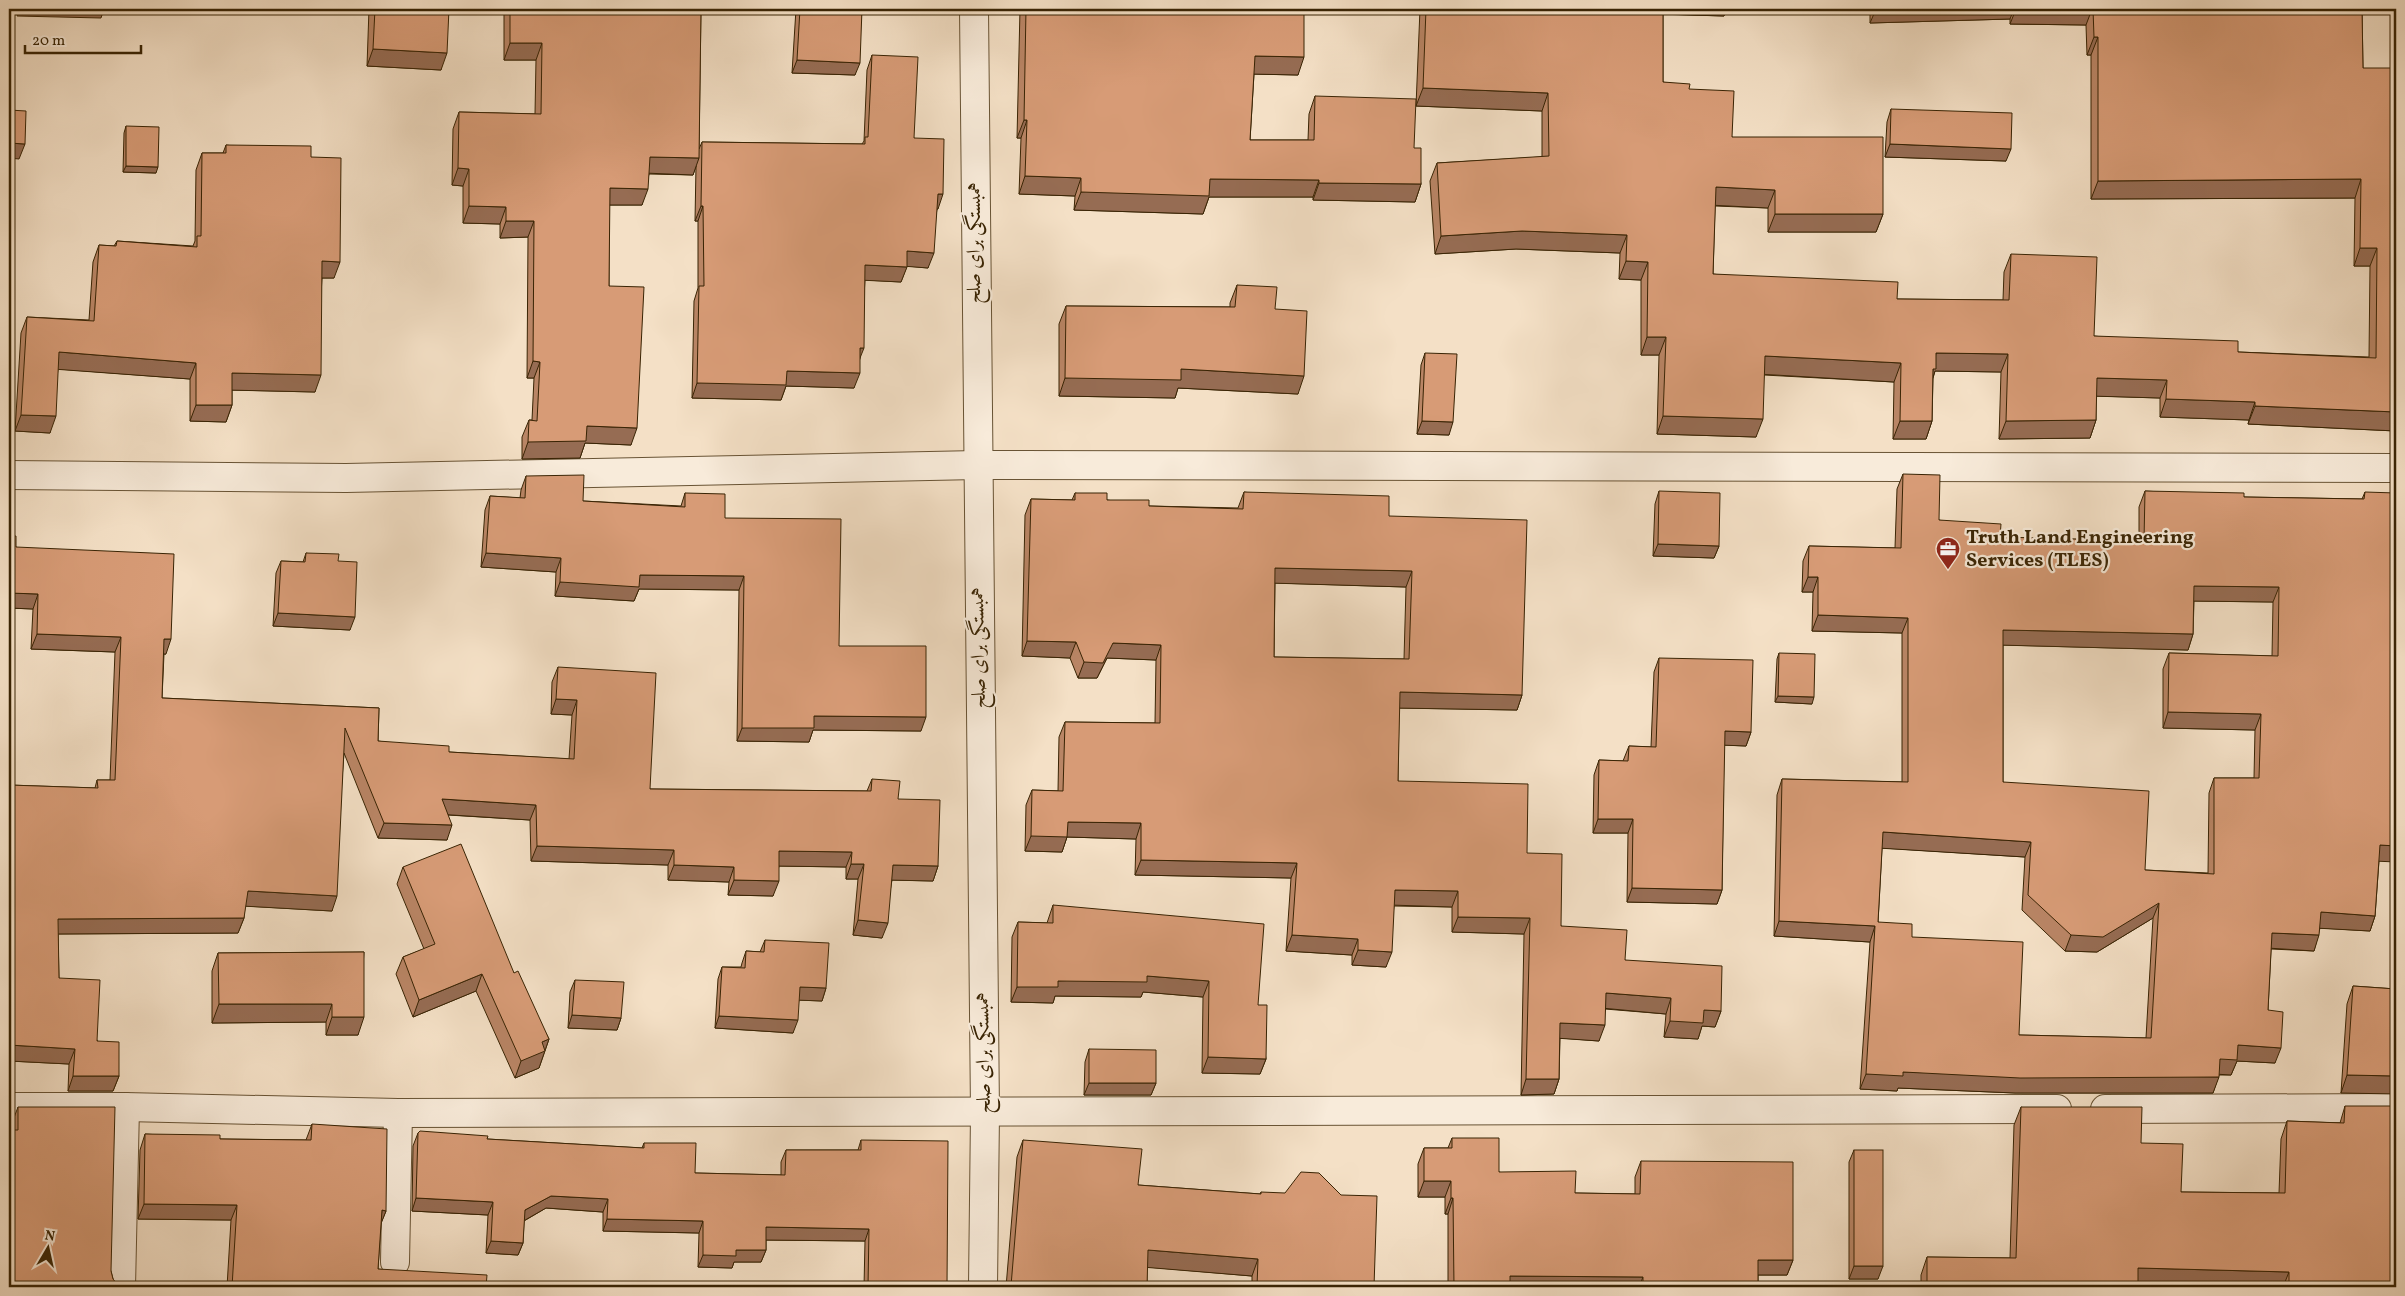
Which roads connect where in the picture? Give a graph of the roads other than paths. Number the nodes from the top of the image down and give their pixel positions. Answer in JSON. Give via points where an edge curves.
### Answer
{"nodes":[{"id":1,"x":974,"y":9,"type":"edge"},
{"id":2,"x":977,"y":465,"type":"junction"},
{"id":3,"x":2396,"y":468,"type":"edge"},
{"id":4,"x":9,"y":475,"type":"edge"},
{"id":5,"x":9,"y":1107,"type":"edge"},
{"id":6,"x":124,"y":1107,"type":"junction"},
{"id":7,"x":2396,"y":1108,"type":"edge"},
{"id":8,"x":398,"y":1113,"type":"junction"},
{"id":9,"x":985,"y":1113,"type":"junction"},
{"id":10,"x":396,"y":1262,"type":"dead end"},
{"id":11,"x":121,"y":1287,"type":"edge"},
{"id":12,"x":983,"y":1287,"type":"edge"}],
"edges":[{"from":1,"to":2,"type":"street","name":"همبستگی برای صلح"},
{"from":2,"to":3,"type":"street"},
{"from":2,"to":4,"type":"street","via":[[346,478]]},
{"from":2,"to":9,"type":"street","name":"همبستگی برای صلح"},
{"from":5,"to":6,"type":"street"},
{"from":6,"to":8,"type":"street"},
{"from":6,"to":11,"type":"street"},
{"from":7,"to":9,"type":"street"},
{"from":8,"to":9,"type":"street"},
{"from":8,"to":10,"type":"street"},
{"from":9,"to":12,"type":"street","name":"همبستگی برای صلح"}]}
